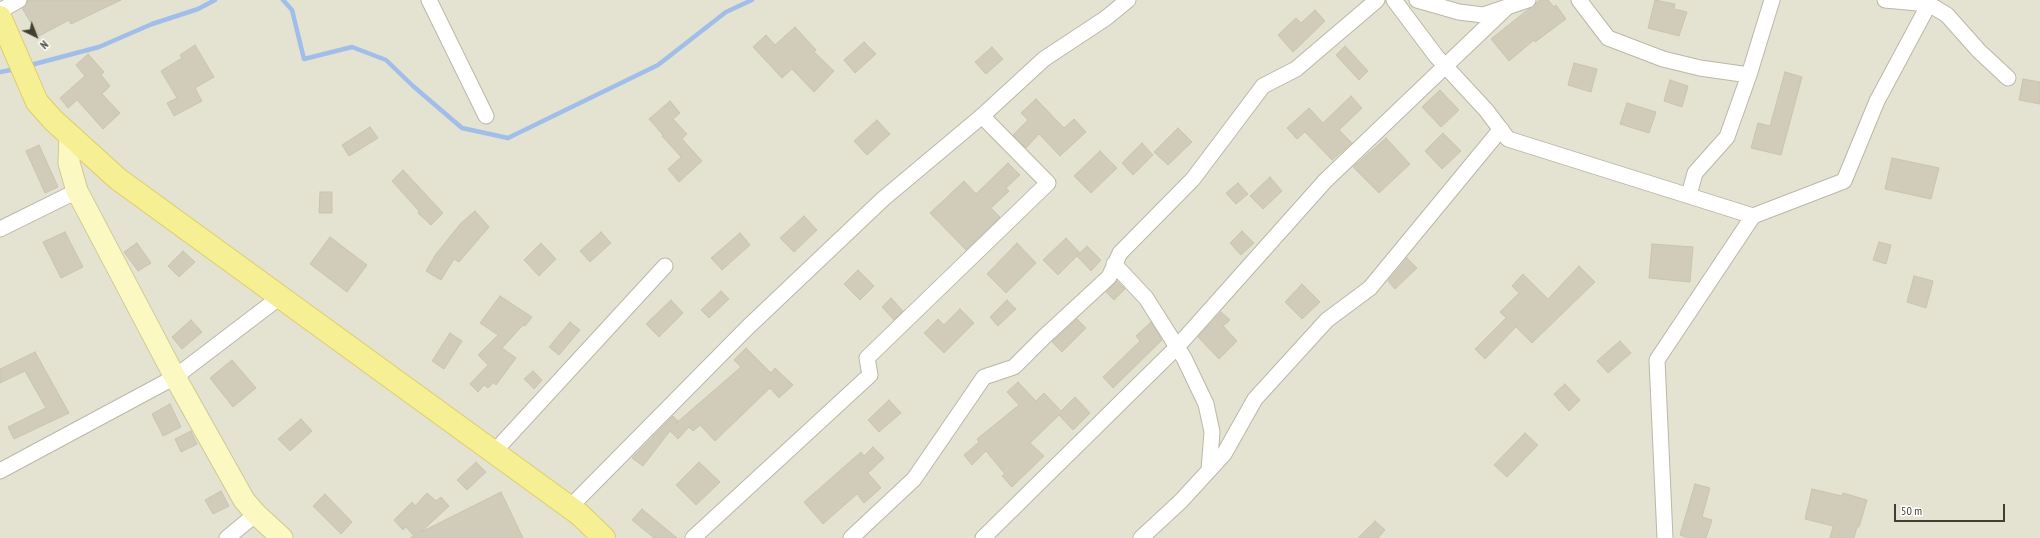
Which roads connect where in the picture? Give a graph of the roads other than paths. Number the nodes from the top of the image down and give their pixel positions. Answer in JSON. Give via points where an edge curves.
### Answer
{"nodes":[{"id":1,"x":18,"y":0,"type":"edge"},
{"id":2,"x":429,"y":0,"type":"edge"},
{"id":3,"x":1128,"y":0,"type":"edge"},
{"id":4,"x":1377,"y":0,"type":"edge"},
{"id":5,"x":1394,"y":0,"type":"edge"},
{"id":6,"x":1417,"y":0,"type":"edge"},
{"id":7,"x":1528,"y":0,"type":"edge"},
{"id":8,"x":1579,"y":0,"type":"edge"},
{"id":9,"x":1772,"y":0,"type":"edge"},
{"id":10,"x":1885,"y":0,"type":"edge"},
{"id":11,"x":1927,"y":1,"type":"edge"},
{"id":12,"x":1506,"y":8,"type":"junction"},
{"id":13,"x":0,"y":11,"type":"edge"},
{"id":14,"x":0,"y":17,"type":"edge"},
{"id":15,"x":1445,"y":65,"type":"junction"},
{"id":16,"x":1749,"y":75,"type":"junction"},
{"id":17,"x":2008,"y":78,"type":"dead end"},
{"id":18,"x":486,"y":116,"type":"dead end"},
{"id":19,"x":982,"y":116,"type":"junction"},
{"id":20,"x":1501,"y":129,"type":"junction"},
{"id":21,"x":70,"y":135,"type":"junction"},
{"id":22,"x":77,"y":192,"type":"junction"},
{"id":23,"x":1689,"y":195,"type":"junction"},
{"id":24,"x":1753,"y":216,"type":"junction"},
{"id":25,"x":0,"y":229,"type":"edge"},
{"id":26,"x":1114,"y":264,"type":"junction"},
{"id":27,"x":665,"y":266,"type":"dead end"},
{"id":28,"x":280,"y":297,"type":"junction"},
{"id":29,"x":1177,"y":347,"type":"junction"},
{"id":30,"x":175,"y":377,"type":"junction"},
{"id":31,"x":494,"y":452,"type":"junction"},
{"id":32,"x":1209,"y":470,"type":"junction"},
{"id":33,"x":0,"y":471,"type":"edge"},
{"id":34,"x":570,"y":508,"type":"junction"},
{"id":35,"x":256,"y":514,"type":"junction"},
{"id":36,"x":227,"y":538,"type":"edge"},
{"id":37,"x":282,"y":538,"type":"edge"},
{"id":38,"x":604,"y":538,"type":"edge"},
{"id":39,"x":693,"y":538,"type":"edge"},
{"id":40,"x":850,"y":538,"type":"edge"},
{"id":41,"x":983,"y":538,"type":"edge"},
{"id":42,"x":1141,"y":538,"type":"edge"},
{"id":43,"x":1665,"y":538,"type":"edge"}],
"edges":[{"from":1,"to":13,"type":"street"},
{"from":2,"to":18,"type":"street"},
{"from":3,"to":19,"type":"street","via":[[1106,18],[1044,59]]},
{"from":4,"to":26,"type":"street","via":[[1296,69],[1263,86],[1194,179],[1120,253]]},
{"from":5,"to":15,"type":"street"},
{"from":6,"to":12,"type":"street","via":[[1459,12],[1483,15]]},
{"from":7,"to":12,"type":"street"},
{"from":8,"to":16,"type":"street","via":[[1608,38],[1663,59],[1700,68]]},
{"from":9,"to":16,"type":"street"},
{"from":10,"to":11,"type":"street"},
{"from":11,"to":17,"type":"street","via":[[1947,15],[1979,51]]},
{"from":11,"to":24,"type":"street","via":[[1878,101],[1844,181]]},
{"from":12,"to":15,"type":"street"},
{"from":14,"to":21,"type":"main road","via":[[37,102]]},
{"from":15,"to":20,"type":"street"},
{"from":15,"to":29,"type":"street","via":[[1325,181]]},
{"from":16,"to":23,"type":"street","via":[[1727,137],[1695,173]]},
{"from":19,"to":34,"type":"street","via":[[883,199],[748,327]]},
{"from":19,"to":39,"type":"street","via":[[1048,183],[867,358],[870,375]]},
{"from":20,"to":23,"type":"street","via":[[1508,140]]},
{"from":20,"to":32,"type":"street","via":[[1370,288],[1327,320],[1255,398],[1224,454]]},
{"from":21,"to":22,"type":"street","via":[[69,163]]},
{"from":21,"to":28,"type":"main road","via":[[118,179]]},
{"from":22,"to":25,"type":"street"},
{"from":22,"to":30,"type":"street"},
{"from":23,"to":24,"type":"street"},
{"from":24,"to":43,"type":"street","via":[[1657,360]]},
{"from":26,"to":29,"type":"street","via":[[1146,298]]},
{"from":26,"to":40,"type":"street","via":[[1109,277],[1014,367],[984,378],[914,479]]},
{"from":27,"to":31,"type":"street"},
{"from":28,"to":30,"type":"street"},
{"from":28,"to":31,"type":"main road"},
{"from":29,"to":32,"type":"street","via":[[1206,404],[1212,432]]},
{"from":29,"to":41,"type":"street"},
{"from":30,"to":33,"type":"street"},
{"from":30,"to":35,"type":"street","via":[[244,500]]},
{"from":31,"to":34,"type":"main road"},
{"from":32,"to":42,"type":"street","via":[[1181,501]]},
{"from":34,"to":38,"type":"main road"},
{"from":35,"to":36,"type":"street"},
{"from":35,"to":37,"type":"street"}]}
